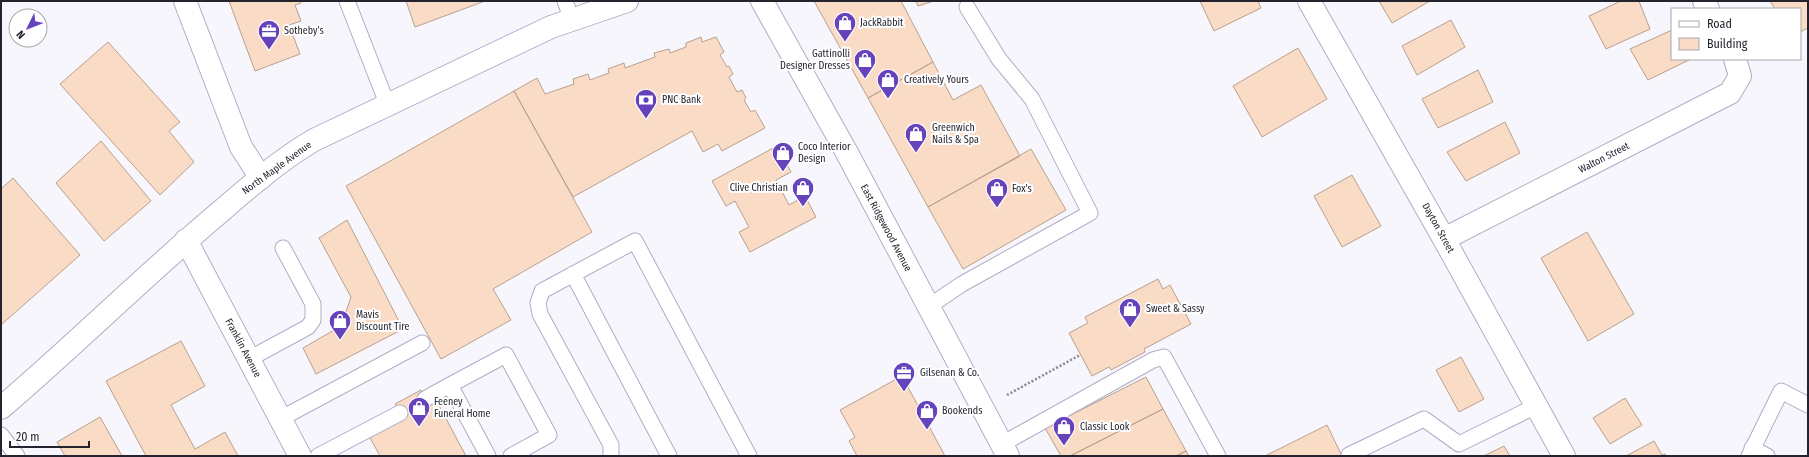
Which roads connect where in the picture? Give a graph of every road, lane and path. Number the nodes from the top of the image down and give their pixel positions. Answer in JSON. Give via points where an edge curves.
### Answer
{"nodes":[{"id":1,"x":185,"y":1,"type":"edge"},
{"id":2,"x":347,"y":1,"type":"edge"},
{"id":3,"x":627,"y":1,"type":"edge"},
{"id":4,"x":762,"y":1,"type":"edge"},
{"id":5,"x":1309,"y":1,"type":"edge"},
{"id":6,"x":594,"y":6,"type":"edge"},
{"id":7,"x":967,"y":7,"type":"dead end"},
{"id":8,"x":568,"y":10,"type":"edge"},
{"id":9,"x":1735,"y":60,"type":"edge"},
{"id":10,"x":388,"y":106,"type":"junction"},
{"id":11,"x":261,"y":178,"type":"junction"},
{"id":12,"x":1444,"y":239,"type":"junction"},
{"id":13,"x":186,"y":240,"type":"junction"},
{"id":14,"x":283,"y":248,"type":"dead end"},
{"id":15,"x":573,"y":274,"type":"junction"},
{"id":16,"x":928,"y":308,"type":"junction"},
{"id":17,"x":422,"y":342,"type":"dead end"},
{"id":18,"x":1080,"y":355,"type":"dead end"},
{"id":19,"x":249,"y":360,"type":"junction"},
{"id":20,"x":450,"y":385,"type":"junction"},
{"id":21,"x":1007,"y":395,"type":"dead end"},
{"id":22,"x":425,"y":399,"type":"dead end"},
{"id":23,"x":2,"y":404,"type":"edge"},
{"id":24,"x":1808,"y":405,"type":"edge"},
{"id":25,"x":1536,"y":406,"type":"junction"},
{"id":26,"x":400,"y":413,"type":"dead end"},
{"id":27,"x":280,"y":419,"type":"junction"},
{"id":28,"x":1,"y":435,"type":"edge"},
{"id":29,"x":1005,"y":450,"type":"edge"},
{"id":30,"x":1750,"y":452,"type":"edge"},
{"id":31,"x":1349,"y":455,"type":"dead end"},
{"id":32,"x":17,"y":456,"type":"edge"},
{"id":33,"x":300,"y":456,"type":"edge"},
{"id":34,"x":318,"y":456,"type":"edge"},
{"id":35,"x":488,"y":456,"type":"edge"},
{"id":36,"x":511,"y":456,"type":"edge"},
{"id":37,"x":611,"y":456,"type":"edge"},
{"id":38,"x":669,"y":456,"type":"edge"},
{"id":39,"x":749,"y":456,"type":"edge"},
{"id":40,"x":1218,"y":456,"type":"edge"},
{"id":41,"x":1564,"y":456,"type":"edge"},
{"id":42,"x":1767,"y":456,"type":"edge"}],
"edges":[{"from":1,"to":11,"type":"street","via":[[241,147]]},
{"from":2,"to":10,"type":"lane"},
{"from":3,"to":6,"type":"street","name":"North Maple Avenue"},
{"from":4,"to":16,"type":"street","name":"East Ridgewood Avenue","via":[[846,151]]},
{"from":5,"to":12,"type":"street","name":"Dayton Street"},
{"from":6,"to":8,"type":"street","name":"North Maple Avenue"},
{"from":7,"to":16,"type":"lane","via":[[999,59],[1032,99],[1090,213],[962,284]]},
{"from":8,"to":10,"type":"street","name":"North Maple Avenue","via":[[506,48]]},
{"from":9,"to":12,"type":"street","name":"Walton Street","via":[[1740,76],[1730,93]]},
{"from":10,"to":11,"type":"street","name":"North Maple Avenue","via":[[314,140]]},
{"from":11,"to":13,"type":"street","name":"North Maple Avenue"},
{"from":12,"to":25,"type":"street","name":"Dayton Street"},
{"from":13,"to":19,"type":"street","name":"Franklin Avenue"},
{"from":13,"to":23,"type":"street","name":"North Maple Avenue"},
{"from":14,"to":19,"type":"lane","via":[[313,304],[313,320],[308,327]]},
{"from":15,"to":37,"type":"lane","via":[[542,291],[538,303],[540,314],[611,445]]},
{"from":15,"to":38,"type":"lane"},
{"from":15,"to":39,"type":"lane","via":[[635,241]]},
{"from":16,"to":29,"type":"street","name":"East Ridgewood Avenue"},
{"from":17,"to":27,"type":"lane"},
{"from":18,"to":21,"type":"path"},
{"from":19,"to":27,"type":"street","name":"Franklin Avenue"},
{"from":20,"to":22,"type":"lane"},
{"from":20,"to":35,"type":"lane"},
{"from":20,"to":36,"type":"lane","via":[[506,355],[549,435]]},
{"from":24,"to":30,"type":"lane","via":[[1780,391]]},
{"from":25,"to":31,"type":"lane","via":[[1459,444],[1424,419]]},
{"from":25,"to":41,"type":"street","name":"Dayton Street"},
{"from":26,"to":34,"type":"lane"},
{"from":27,"to":33,"type":"street","name":"Franklin Avenue"},
{"from":28,"to":32,"type":"lane"},
{"from":29,"to":40,"type":"lane","via":[[1153,360],[1164,357]]},
{"from":30,"to":42,"type":"lane"}]}
